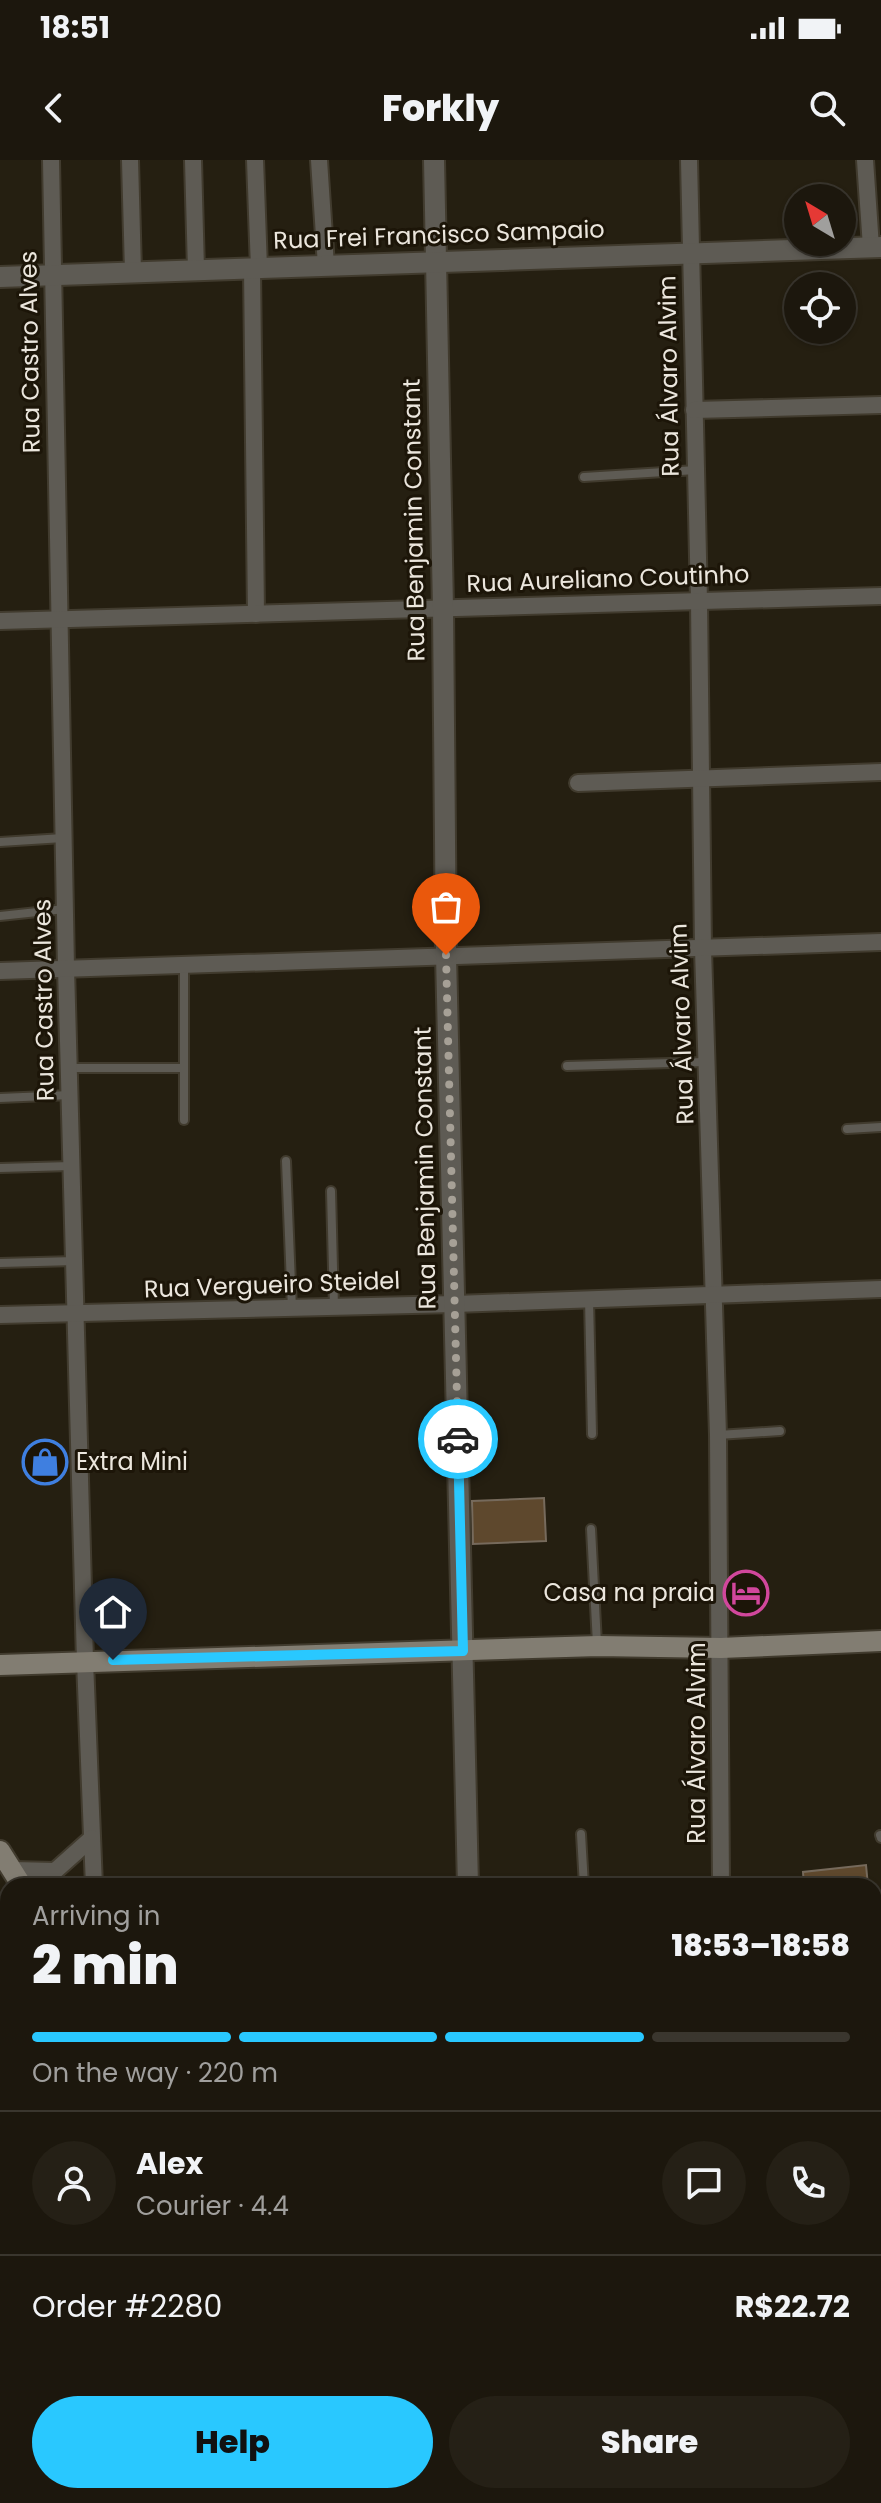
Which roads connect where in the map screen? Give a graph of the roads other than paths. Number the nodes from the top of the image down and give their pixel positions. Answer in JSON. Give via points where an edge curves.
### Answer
{"nodes":[{"id":1,"x":51,"y":160,"type":"edge"},
{"id":2,"x":130,"y":160,"type":"edge"},
{"id":3,"x":193,"y":160,"type":"edge"},
{"id":4,"x":255,"y":160,"type":"edge"},
{"id":5,"x":319,"y":160,"type":"edge"},
{"id":6,"x":434,"y":160,"type":"edge"},
{"id":7,"x":689,"y":160,"type":"edge"},
{"id":8,"x":865,"y":160,"type":"edge"},
{"id":9,"x":876,"y":247,"type":"edge"},
{"id":10,"x":690,"y":252,"type":"junction"},
{"id":11,"x":435,"y":261,"type":"junction"},
{"id":12,"x":326,"y":266,"type":"junction"},
{"id":13,"x":256,"y":268,"type":"junction"},
{"id":14,"x":196,"y":270,"type":"junction"},
{"id":15,"x":133,"y":272,"type":"junction"},
{"id":16,"x":51,"y":274,"type":"junction"},
{"id":17,"x":0,"y":277,"type":"edge"},
{"id":18,"x":881,"y":405,"type":"edge"},
{"id":19,"x":694,"y":410,"type":"junction"},
{"id":20,"x":696,"y":470,"type":"junction"},
{"id":21,"x":584,"y":477,"type":"dead end"},
{"id":22,"x":881,"y":596,"type":"edge"},
{"id":23,"x":699,"y":601,"type":"junction"},
{"id":24,"x":443,"y":608,"type":"junction"},
{"id":25,"x":256,"y":614,"type":"junction"},
{"id":26,"x":60,"y":620,"type":"junction"},
{"id":27,"x":0,"y":621,"type":"edge"},
{"id":28,"x":881,"y":772,"type":"edge"},
{"id":29,"x":701,"y":778,"type":"junction"},
{"id":30,"x":578,"y":783,"type":"dead end"},
{"id":31,"x":64,"y":838,"type":"junction"},
{"id":32,"x":0,"y":842,"type":"edge"},
{"id":33,"x":65,"y":909,"type":"junction"},
{"id":34,"x":0,"y":916,"type":"edge"},
{"id":35,"x":881,"y":942,"type":"edge"},
{"id":36,"x":703,"y":949,"type":"junction"},
{"id":37,"x":446,"y":955,"type":"junction"},
{"id":38,"x":184,"y":964,"type":"junction"},
{"id":39,"x":66,"y":968,"type":"junction"},
{"id":40,"x":0,"y":971,"type":"edge"},
{"id":41,"x":707,"y":1062,"type":"junction"},
{"id":42,"x":567,"y":1066,"type":"dead end"},
{"id":43,"x":69,"y":1068,"type":"junction"},
{"id":44,"x":184,"y":1068,"type":"junction"},
{"id":45,"x":70,"y":1095,"type":"junction"},
{"id":46,"x":0,"y":1098,"type":"edge"},
{"id":47,"x":184,"y":1120,"type":"dead end"},
{"id":48,"x":881,"y":1127,"type":"edge"},
{"id":49,"x":847,"y":1129,"type":"dead end"},
{"id":50,"x":286,"y":1161,"type":"dead end"},
{"id":51,"x":72,"y":1166,"type":"junction"},
{"id":52,"x":0,"y":1168,"type":"edge"},
{"id":53,"x":331,"y":1191,"type":"dead end"},
{"id":54,"x":75,"y":1261,"type":"junction"},
{"id":55,"x":0,"y":1263,"type":"edge"},
{"id":56,"x":881,"y":1289,"type":"edge"},
{"id":57,"x":715,"y":1293,"type":"junction"},
{"id":58,"x":589,"y":1299,"type":"junction"},
{"id":59,"x":455,"y":1304,"type":"junction"},
{"id":60,"x":334,"y":1307,"type":"junction"},
{"id":61,"x":292,"y":1309,"type":"junction"},
{"id":62,"x":0,"y":1315,"type":"edge"},
{"id":63,"x":77,"y":1315,"type":"junction"},
{"id":64,"x":780,"y":1431,"type":"dead end"},
{"id":65,"x":592,"y":1434,"type":"dead end"},
{"id":66,"x":718,"y":1435,"type":"junction"},
{"id":67,"x":591,"y":1529,"type":"dead end"},
{"id":68,"x":881,"y":1641,"type":"edge"},
{"id":69,"x":598,"y":1646,"type":"junction"},
{"id":70,"x":721,"y":1648,"type":"junction"},
{"id":71,"x":463,"y":1651,"type":"junction"},
{"id":72,"x":85,"y":1661,"type":"junction"},
{"id":73,"x":0,"y":1665,"type":"edge"},
{"id":74,"x":581,"y":1834,"type":"dead end"},
{"id":75,"x":92,"y":1838,"type":"junction"},
{"id":76,"x":0,"y":1851,"type":"edge"},
{"id":77,"x":18,"y":1878,"type":"edge"},
{"id":78,"x":94,"y":1878,"type":"edge"},
{"id":79,"x":468,"y":1878,"type":"edge"},
{"id":80,"x":584,"y":1878,"type":"edge"},
{"id":81,"x":721,"y":1878,"type":"edge"}],
"edges":[{"from":1,"to":16,"type":"street","name":"Rua Castro Alves"},
{"from":2,"to":15,"type":"street"},
{"from":3,"to":14,"type":"street"},
{"from":4,"to":13,"type":"street"},
{"from":5,"to":12,"type":"street"},
{"from":6,"to":11,"type":"street","name":"Rua Benjamin Constant"},
{"from":7,"to":10,"type":"street","name":"Rua Álvaro Alvim"},
{"from":8,"to":9,"type":"street"},
{"from":9,"to":10,"type":"street","name":"Rua Frei Francisco Sampaio"},
{"from":10,"to":11,"type":"street","name":"Rua Frei Francisco Sampaio"},
{"from":10,"to":19,"type":"street","name":"Rua Álvaro Alvim"},
{"from":11,"to":12,"type":"street","name":"Rua Frei Francisco Sampaio"},
{"from":11,"to":24,"type":"street","name":"Rua Benjamin Constant"},
{"from":12,"to":13,"type":"street","name":"Rua Frei Francisco Sampaio"},
{"from":13,"to":14,"type":"street","name":"Rua Frei Francisco Sampaio"},
{"from":13,"to":25,"type":"street"},
{"from":14,"to":15,"type":"street","name":"Rua Frei Francisco Sampaio"},
{"from":15,"to":16,"type":"street","name":"Rua Frei Francisco Sampaio"},
{"from":16,"to":17,"type":"street","name":"Rua Frei Francisco Sampaio"},
{"from":16,"to":26,"type":"street","name":"Rua Castro Alves"},
{"from":18,"to":19,"type":"street"},
{"from":19,"to":20,"type":"street","name":"Rua Álvaro Alvim"},
{"from":20,"to":21,"type":"lane"},
{"from":20,"to":23,"type":"street","name":"Rua Álvaro Alvim"},
{"from":22,"to":23,"type":"street","name":"Rua Aureliano Coutinho"},
{"from":23,"to":24,"type":"street","name":"Rua Aureliano Coutinho"},
{"from":23,"to":29,"type":"street","name":"Rua Álvaro Alvim"},
{"from":24,"to":25,"type":"street","name":"Rua Aureliano Coutinho"},
{"from":24,"to":37,"type":"street","name":"Rua Benjamin Constant"},
{"from":25,"to":26,"type":"street","name":"Rua Aureliano Coutinho"},
{"from":26,"to":27,"type":"street","name":"Rua Aureliano Coutinho"},
{"from":26,"to":31,"type":"street","name":"Rua Castro Alves"},
{"from":28,"to":29,"type":"street"},
{"from":29,"to":30,"type":"street"},
{"from":29,"to":36,"type":"street","name":"Rua Álvaro Alvim"},
{"from":31,"to":32,"type":"lane"},
{"from":31,"to":33,"type":"street","name":"Rua Castro Alves"},
{"from":33,"to":34,"type":"lane"},
{"from":33,"to":39,"type":"street","name":"Rua Castro Alves"},
{"from":35,"to":36,"type":"street"},
{"from":36,"to":37,"type":"street"},
{"from":36,"to":41,"type":"street","name":"Rua Álvaro Alvim"},
{"from":37,"to":38,"type":"street"},
{"from":37,"to":59,"type":"street","name":"Rua Benjamin Constant"},
{"from":38,"to":39,"type":"street"},
{"from":38,"to":44,"type":"lane"},
{"from":39,"to":40,"type":"street"},
{"from":39,"to":43,"type":"street","name":"Rua Castro Alves"},
{"from":41,"to":42,"type":"lane"},
{"from":41,"to":57,"type":"street","name":"Rua Álvaro Alvim"},
{"from":43,"to":44,"type":"lane"},
{"from":43,"to":45,"type":"street","name":"Rua Castro Alves"},
{"from":44,"to":47,"type":"lane"},
{"from":45,"to":46,"type":"lane"},
{"from":45,"to":51,"type":"street","name":"Rua Castro Alves"},
{"from":48,"to":49,"type":"lane"},
{"from":50,"to":61,"type":"lane"},
{"from":51,"to":52,"type":"lane"},
{"from":51,"to":54,"type":"street","name":"Rua Castro Alves"},
{"from":53,"to":60,"type":"lane"},
{"from":54,"to":55,"type":"lane"},
{"from":54,"to":63,"type":"street","name":"Rua Castro Alves"},
{"from":56,"to":57,"type":"street","name":"Rua Vergueiro Steidel"},
{"from":57,"to":58,"type":"street","name":"Rua Vergueiro Steidel"},
{"from":57,"to":66,"type":"street","name":"Rua Álvaro Alvim"},
{"from":58,"to":59,"type":"street","name":"Rua Vergueiro Steidel"},
{"from":58,"to":65,"type":"lane"},
{"from":59,"to":60,"type":"street","name":"Rua Vergueiro Steidel"},
{"from":59,"to":71,"type":"street","name":"Rua Benjamin Constant"},
{"from":60,"to":61,"type":"street","name":"Rua Vergueiro Steidel"},
{"from":61,"to":63,"type":"street","name":"Rua Vergueiro Steidel"},
{"from":62,"to":63,"type":"street","name":"Rua Vergueiro Steidel"},
{"from":63,"to":72,"type":"street","name":"Rua Castro Alves"},
{"from":64,"to":66,"type":"lane"},
{"from":66,"to":70,"type":"street","name":"Rua Álvaro Alvim"},
{"from":67,"to":69,"type":"lane"},
{"from":68,"to":70,"type":"main road"},
{"from":69,"to":70,"type":"main road"},
{"from":69,"to":71,"type":"main road"},
{"from":70,"to":81,"type":"street","name":"Rua Álvaro Alvim"},
{"from":71,"to":72,"type":"main road"},
{"from":71,"to":79,"type":"street","name":"Rua Benjamin Constant"},
{"from":72,"to":73,"type":"main road"},
{"from":72,"to":75,"type":"street","name":"Rua Castro Alves"},
{"from":74,"to":80,"type":"lane"},
{"from":75,"to":77,"type":"street","via":[[55,1871]]},
{"from":75,"to":78,"type":"street","name":"Rua Castro Alves"},
{"from":76,"to":77,"type":"main road"}]}
